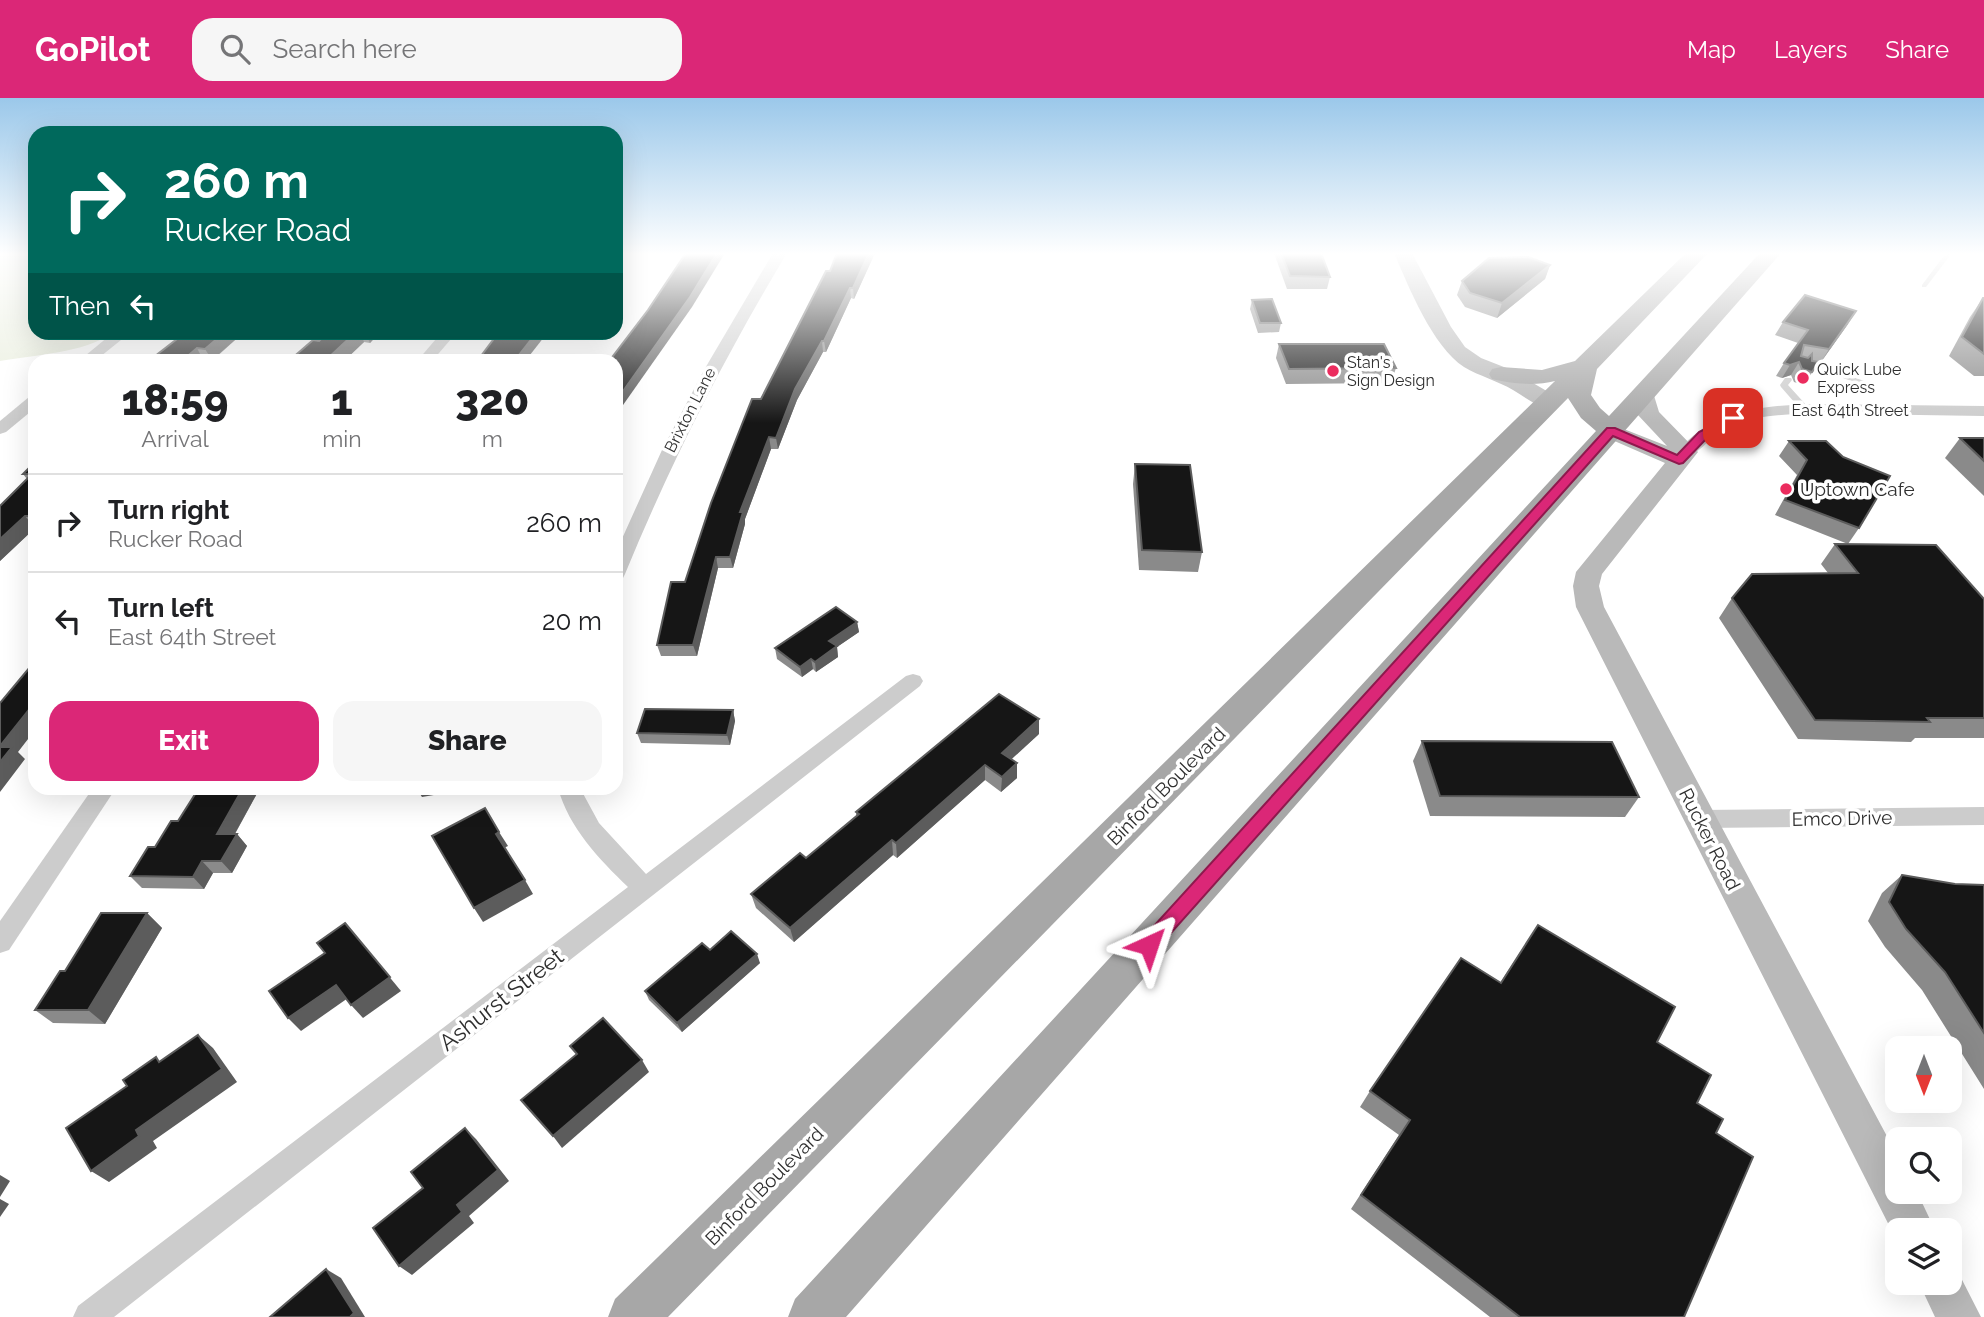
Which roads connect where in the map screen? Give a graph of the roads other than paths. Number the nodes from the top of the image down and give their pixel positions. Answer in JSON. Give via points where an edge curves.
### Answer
{"nodes":[{"id":1,"x":746,"y":310,"type":"edge"},
{"id":2,"x":1433,"y":310,"type":"edge"},
{"id":3,"x":1641,"y":310,"type":"edge"},
{"id":4,"x":1720,"y":310,"type":"edge"},
{"id":5,"x":113,"y":340,"type":"edge"},
{"id":6,"x":443,"y":340,"type":"edge"},
{"id":7,"x":95,"y":354,"type":"edge"},
{"id":8,"x":430,"y":354,"type":"edge"},
{"id":9,"x":1801,"y":362,"type":"edge"},
{"id":10,"x":1585,"y":366,"type":"junction"},
{"id":11,"x":1494,"y":372,"type":"junction"},
{"id":12,"x":1788,"y":380,"type":"edge"},
{"id":13,"x":1860,"y":381,"type":"dead end"},
{"id":14,"x":1801,"y":384,"type":"edge"},
{"id":15,"x":1644,"y":394,"type":"junction"},
{"id":16,"x":1794,"y":394,"type":"junction"},
{"id":17,"x":28,"y":406,"type":"edge"},
{"id":18,"x":1805,"y":409,"type":"junction"},
{"id":19,"x":1984,"y":411,"type":"edge"},
{"id":20,"x":1536,"y":415,"type":"junction"},
{"id":21,"x":0,"y":429,"type":"edge"},
{"id":22,"x":1611,"y":431,"type":"junction"},
{"id":23,"x":1682,"y":456,"type":"junction"},
{"id":24,"x":1575,"y":468,"type":"junction"},
{"id":25,"x":623,"y":558,"type":"edge"},
{"id":26,"x":913,"y":681,"type":"dead end"},
{"id":27,"x":100,"y":795,"type":"edge"},
{"id":28,"x":571,"y":795,"type":"edge"},
{"id":29,"x":1984,"y":816,"type":"edge"},
{"id":30,"x":1700,"y":819,"type":"junction"},
{"id":31,"x":645,"y":888,"type":"junction"},
{"id":32,"x":0,"y":942,"type":"edge"},
{"id":33,"x":1908,"y":1218,"type":"edge"},
{"id":34,"x":1947,"y":1295,"type":"edge"},
{"id":35,"x":89,"y":1317,"type":"edge"},
{"id":36,"x":633,"y":1317,"type":"edge"},
{"id":37,"x":813,"y":1317,"type":"edge"},
{"id":38,"x":1959,"y":1317,"type":"edge"}],
"edges":[{"from":1,"to":25,"type":"street","name":"Brixton Lane","via":[[702,384]]},
{"from":2,"to":11,"type":"street","via":[[1464,356]]},
{"from":3,"to":10,"type":"main road","name":"Binford Boulevard"},
{"from":4,"to":15,"type":"main road"},
{"from":5,"to":7,"type":"street"},
{"from":6,"to":8,"type":"street"},
{"from":9,"to":13,"type":"lane"},
{"from":10,"to":11,"type":"main road","via":[[1542,377]]},
{"from":10,"to":20,"type":"main road","name":"Binford Boulevard"},
{"from":10,"to":22,"type":"main road","via":[[1579,395]]},
{"from":11,"to":20,"type":"street"},
{"from":11,"to":20,"type":"street","via":[[1513,397]]},
{"from":12,"to":16,"type":"lane","via":[[1784,385]]},
{"from":14,"to":16,"type":"lane"},
{"from":15,"to":22,"type":"main road"},
{"from":15,"to":23,"type":"street","via":[[1648,414]]},
{"from":16,"to":18,"type":"lane"},
{"from":17,"to":21,"type":"street"},
{"from":18,"to":19,"type":"street","name":"East 64th Street"},
{"from":18,"to":23,"type":"street","name":"East 64th Street","via":[[1733,418],[1704,434]]},
{"from":20,"to":24,"type":"main road","via":[[1568,421],[1579,438]]},
{"from":20,"to":36,"type":"main road","name":"Binford Boulevard"},
{"from":22,"to":23,"type":"street"},
{"from":22,"to":24,"type":"main road"},
{"from":23,"to":30,"type":"street","name":"Rucker Road","via":[[1601,554],[1586,586],[1590,607]]},
{"from":24,"to":37,"type":"main road"},
{"from":26,"to":31,"type":"street","name":"Ashurst Street"},
{"from":27,"to":32,"type":"street"},
{"from":28,"to":31,"type":"street","via":[[588,827]]},
{"from":29,"to":30,"type":"street","name":"Emco Drive"},
{"from":30,"to":33,"type":"street","name":"Rucker Road"},
{"from":31,"to":35,"type":"street","name":"Ashurst Street"},
{"from":34,"to":38,"type":"street"}]}
